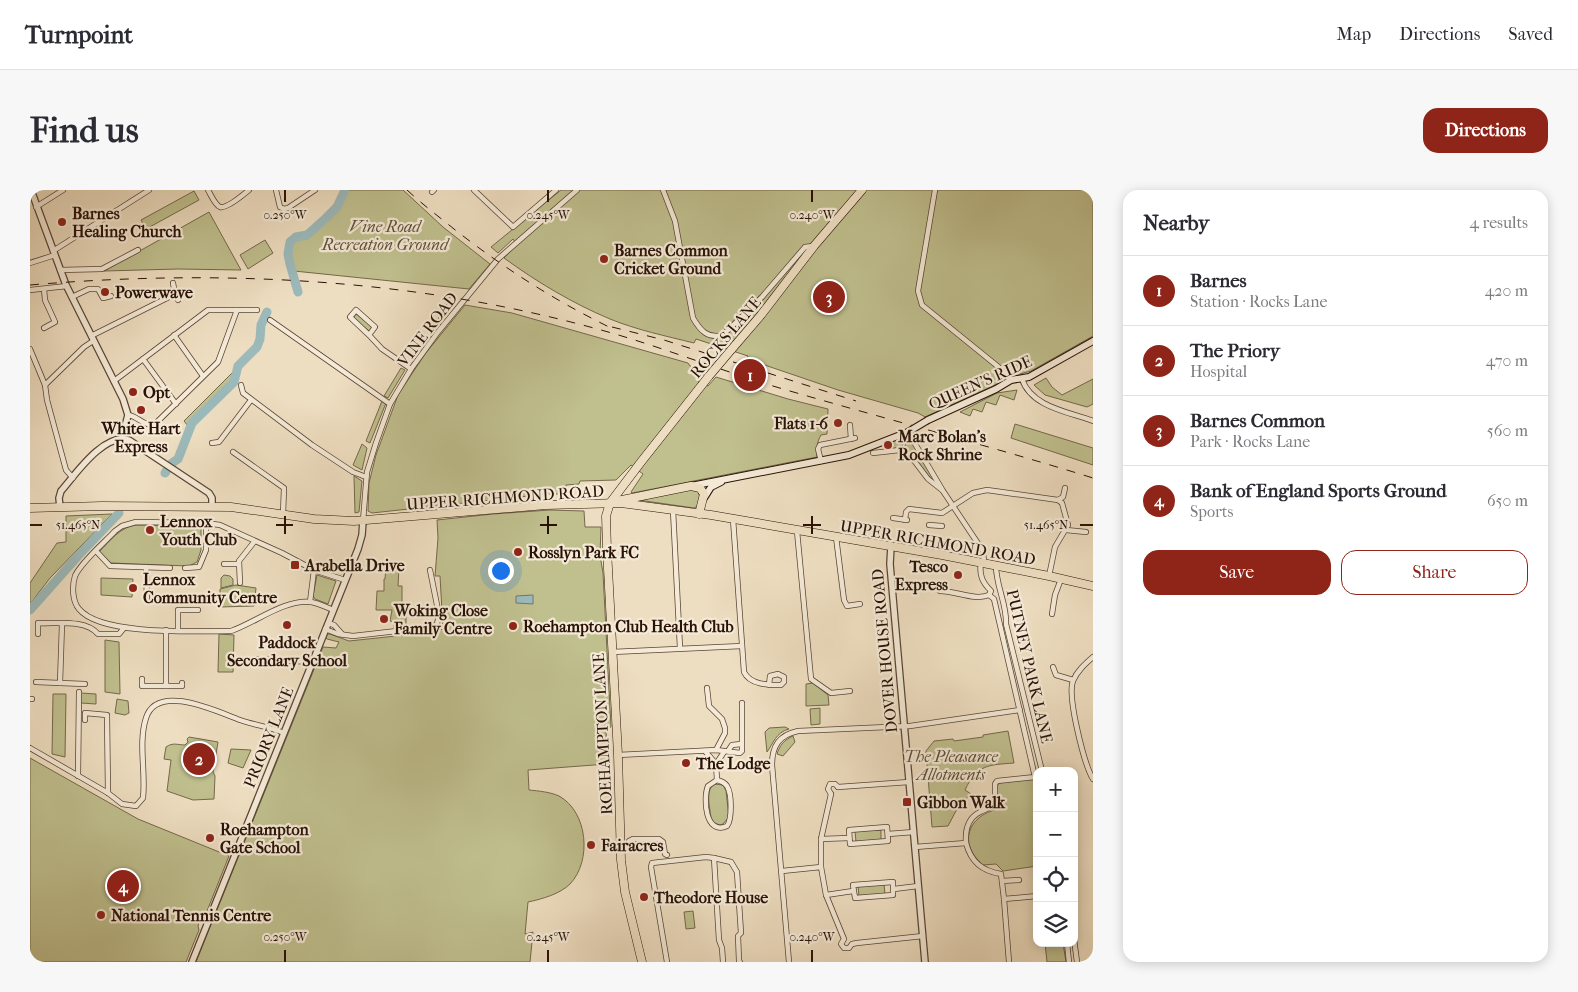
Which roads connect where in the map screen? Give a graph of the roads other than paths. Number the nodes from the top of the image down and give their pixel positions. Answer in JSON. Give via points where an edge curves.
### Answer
{"nodes":[{"id":1,"x":31,"y":190,"type":"edge"},
{"id":2,"x":63,"y":190,"type":"edge"},
{"id":3,"x":149,"y":190,"type":"edge"},
{"id":4,"x":208,"y":190,"type":"edge"},
{"id":5,"x":249,"y":190,"type":"edge"},
{"id":6,"x":276,"y":190,"type":"edge"},
{"id":7,"x":474,"y":190,"type":"edge"},
{"id":8,"x":556,"y":190,"type":"edge"},
{"id":9,"x":577,"y":190,"type":"edge"},
{"id":10,"x":663,"y":190,"type":"edge"},
{"id":11,"x":862,"y":190,"type":"edge"},
{"id":12,"x":935,"y":190,"type":"edge"},
{"id":13,"x":312,"y":191,"type":"edge"},
{"id":14,"x":36,"y":207,"type":"junction"},
{"id":15,"x":814,"y":246,"type":"junction"},
{"id":16,"x":138,"y":250,"type":"dead end"},
{"id":17,"x":54,"y":253,"type":"junction"},
{"id":18,"x":30,"y":263,"type":"edge"},
{"id":19,"x":60,"y":270,"type":"junction"},
{"id":20,"x":173,"y":283,"type":"dead end"},
{"id":21,"x":66,"y":286,"type":"junction"},
{"id":22,"x":44,"y":288,"type":"junction"},
{"id":23,"x":30,"y":290,"type":"edge"},
{"id":24,"x":175,"y":294,"type":"junction"},
{"id":25,"x":111,"y":296,"type":"dead end"},
{"id":26,"x":72,"y":297,"type":"junction"},
{"id":27,"x":178,"y":300,"type":"dead end"},
{"id":28,"x":237,"y":310,"type":"junction"},
{"id":29,"x":257,"y":310,"type":"dead end"},
{"id":30,"x":270,"y":320,"type":"dead end"},
{"id":31,"x":44,"y":328,"type":"dead end"},
{"id":32,"x":174,"y":335,"type":"junction"},
{"id":33,"x":369,"y":335,"type":"junction"},
{"id":34,"x":92,"y":338,"type":"junction"},
{"id":35,"x":1093,"y":341,"type":"edge"},
{"id":36,"x":30,"y":349,"type":"edge"},
{"id":37,"x":143,"y":359,"type":"junction"},
{"id":38,"x":411,"y":369,"type":"junction"},
{"id":39,"x":203,"y":376,"type":"junction"},
{"id":40,"x":1022,"y":379,"type":"junction"},
{"id":41,"x":1011,"y":380,"type":"junction"},
{"id":42,"x":114,"y":381,"type":"junction"},
{"id":43,"x":45,"y":385,"type":"junction"},
{"id":44,"x":241,"y":385,"type":"dead end"},
{"id":45,"x":251,"y":400,"type":"junction"},
{"id":46,"x":176,"y":404,"type":"junction"},
{"id":47,"x":390,"y":404,"type":"junction"},
{"id":48,"x":128,"y":415,"type":"junction"},
{"id":49,"x":1093,"y":421,"type":"edge"},
{"id":50,"x":850,"y":425,"type":"dead end"},
{"id":51,"x":908,"y":432,"type":"junction"},
{"id":52,"x":122,"y":438,"type":"junction"},
{"id":53,"x":212,"y":443,"type":"dead end"},
{"id":54,"x":232,"y":452,"type":"dead end"},
{"id":55,"x":873,"y":453,"type":"dead end"},
{"id":56,"x":821,"y":461,"type":"junction"},
{"id":57,"x":366,"y":477,"type":"junction"},
{"id":58,"x":73,"y":478,"type":"junction"},
{"id":59,"x":730,"y":479,"type":"junction"},
{"id":60,"x":691,"y":486,"type":"junction"},
{"id":61,"x":1065,"y":488,"type":"dead end"},
{"id":62,"x":943,"y":491,"type":"junction"},
{"id":63,"x":704,"y":498,"type":"junction"},
{"id":64,"x":1058,"y":500,"type":"junction"},
{"id":65,"x":610,"y":503,"type":"junction"},
{"id":66,"x":212,"y":506,"type":"junction"},
{"id":67,"x":954,"y":506,"type":"junction"},
{"id":68,"x":60,"y":507,"type":"junction"},
{"id":69,"x":30,"y":508,"type":"edge"},
{"id":70,"x":673,"y":510,"type":"junction"},
{"id":71,"x":283,"y":514,"type":"junction"},
{"id":72,"x":699,"y":514,"type":"junction"},
{"id":73,"x":938,"y":514,"type":"junction"},
{"id":74,"x":894,"y":518,"type":"dead end"},
{"id":75,"x":733,"y":519,"type":"junction"},
{"id":76,"x":363,"y":521,"type":"junction"},
{"id":77,"x":206,"y":523,"type":"junction"},
{"id":78,"x":929,"y":524,"type":"dead end"},
{"id":79,"x":1066,"y":530,"type":"junction"},
{"id":80,"x":797,"y":531,"type":"junction"},
{"id":81,"x":1086,"y":532,"type":"dead end"},
{"id":82,"x":836,"y":537,"type":"junction"},
{"id":83,"x":254,"y":542,"type":"junction"},
{"id":84,"x":891,"y":546,"type":"junction"},
{"id":85,"x":96,"y":551,"type":"junction"},
{"id":86,"x":983,"y":563,"type":"junction"},
{"id":87,"x":224,"y":564,"type":"dead end"},
{"id":88,"x":239,"y":564,"type":"junction"},
{"id":89,"x":996,"y":566,"type":"junction"},
{"id":90,"x":146,"y":567,"type":"junction"},
{"id":91,"x":170,"y":568,"type":"dead end"},
{"id":92,"x":185,"y":568,"type":"dead end"},
{"id":93,"x":314,"y":570,"type":"junction"},
{"id":94,"x":430,"y":570,"type":"dead end"},
{"id":95,"x":1049,"y":576,"type":"junction"},
{"id":96,"x":1061,"y":579,"type":"junction"},
{"id":97,"x":345,"y":580,"type":"junction"},
{"id":98,"x":240,"y":583,"type":"dead end"},
{"id":99,"x":1093,"y":586,"type":"edge"},
{"id":100,"x":940,"y":590,"type":"dead end"},
{"id":101,"x":989,"y":595,"type":"junction"},
{"id":102,"x":146,"y":601,"type":"dead end"},
{"id":103,"x":310,"y":602,"type":"junction"},
{"id":104,"x":860,"y":604,"type":"dead end"},
{"id":105,"x":198,"y":610,"type":"dead end"},
{"id":106,"x":333,"y":610,"type":"junction"},
{"id":107,"x":1052,"y":614,"type":"dead end"},
{"id":108,"x":97,"y":620,"type":"junction"},
{"id":109,"x":328,"y":623,"type":"junction"},
{"id":110,"x":62,"y":624,"type":"junction"},
{"id":111,"x":92,"y":628,"type":"junction"},
{"id":112,"x":124,"y":628,"type":"junction"},
{"id":113,"x":325,"y":629,"type":"junction"},
{"id":114,"x":166,"y":630,"type":"junction"},
{"id":115,"x":178,"y":630,"type":"junction"},
{"id":116,"x":38,"y":634,"type":"dead end"},
{"id":117,"x":342,"y":634,"type":"junction"},
{"id":118,"x":742,"y":646,"type":"junction"},
{"id":119,"x":680,"y":648,"type":"junction"},
{"id":120,"x":612,"y":652,"type":"junction"},
{"id":121,"x":1093,"y":657,"type":"edge"},
{"id":122,"x":256,"y":659,"type":"dead end"},
{"id":123,"x":313,"y":662,"type":"junction"},
{"id":124,"x":1053,"y":667,"type":"dead end"},
{"id":125,"x":142,"y":679,"type":"dead end"},
{"id":126,"x":1073,"y":680,"type":"junction"},
{"id":127,"x":36,"y":682,"type":"dead end"},
{"id":128,"x":60,"y":683,"type":"junction"},
{"id":129,"x":182,"y":683,"type":"dead end"},
{"id":130,"x":85,"y":684,"type":"dead end"},
{"id":131,"x":769,"y":685,"type":"dead end"},
{"id":132,"x":166,"y":686,"type":"junction"},
{"id":133,"x":707,"y":688,"type":"dead end"},
{"id":134,"x":850,"y":691,"type":"dead end"},
{"id":135,"x":79,"y":692,"type":"dead end"},
{"id":136,"x":742,"y":703,"type":"dead end"},
{"id":137,"x":1020,"y":710,"type":"junction"},
{"id":138,"x":85,"y":720,"type":"dead end"},
{"id":139,"x":904,"y":726,"type":"junction"},
{"id":140,"x":284,"y":733,"type":"junction"},
{"id":141,"x":741,"y":744,"type":"junction"},
{"id":142,"x":30,"y":748,"type":"edge"},
{"id":143,"x":716,"y":750,"type":"junction"},
{"id":144,"x":705,"y":751,"type":"junction"},
{"id":145,"x":726,"y":751,"type":"junction"},
{"id":146,"x":618,"y":755,"type":"junction"},
{"id":147,"x":716,"y":764,"type":"junction"},
{"id":148,"x":1041,"y":767,"type":"edge"},
{"id":149,"x":1091,"y":768,"type":"edge"},
{"id":150,"x":78,"y":776,"type":"junction"},
{"id":151,"x":1093,"y":779,"type":"edge"},
{"id":152,"x":717,"y":780,"type":"junction"},
{"id":153,"x":909,"y":782,"type":"junction"},
{"id":154,"x":838,"y":787,"type":"junction"},
{"id":155,"x":108,"y":793,"type":"junction"},
{"id":156,"x":830,"y":794,"type":"junction"},
{"id":157,"x":914,"y":832,"type":"junction"},
{"id":158,"x":888,"y":834,"type":"junction"},
{"id":159,"x":849,"y":838,"type":"junction"},
{"id":160,"x":821,"y":839,"type":"junction"},
{"id":161,"x":966,"y":843,"type":"junction"},
{"id":162,"x":915,"y":846,"type":"junction"},
{"id":163,"x":620,"y":849,"type":"junction"},
{"id":164,"x":667,"y":855,"type":"dead end"},
{"id":165,"x":714,"y":858,"type":"junction"},
{"id":166,"x":822,"y":867,"type":"junction"},
{"id":167,"x":782,"y":871,"type":"junction"},
{"id":168,"x":1019,"y":880,"type":"dead end"},
{"id":169,"x":1002,"y":881,"type":"junction"},
{"id":170,"x":918,"y":886,"type":"junction"},
{"id":171,"x":894,"y":889,"type":"junction"},
{"id":172,"x":853,"y":891,"type":"junction"},
{"id":173,"x":826,"y":895,"type":"junction"},
{"id":174,"x":1033,"y":896,"type":"edge"},
{"id":175,"x":1004,"y":899,"type":"junction"},
{"id":176,"x":923,"y":936,"type":"junction"},
{"id":177,"x":844,"y":939,"type":"junction"},
{"id":178,"x":852,"y":944,"type":"junction"},
{"id":179,"x":1068,"y":947,"type":"edge"},
{"id":180,"x":1075,"y":947,"type":"edge"},
{"id":181,"x":192,"y":962,"type":"edge"},
{"id":182,"x":642,"y":962,"type":"edge"},
{"id":183,"x":667,"y":962,"type":"edge"},
{"id":184,"x":723,"y":962,"type":"edge"},
{"id":185,"x":740,"y":962,"type":"edge"},
{"id":186,"x":790,"y":962,"type":"edge"},
{"id":187,"x":926,"y":962,"type":"edge"},
{"id":188,"x":1009,"y":962,"type":"edge"},
{"id":189,"x":1070,"y":962,"type":"edge"},
{"id":190,"x":1077,"y":962,"type":"edge"}],
"edges":[{"from":1,"to":14,"type":"street"},
{"from":2,"to":14,"type":"street"},
{"from":3,"to":17,"type":"street"},
{"from":4,"to":5,"type":"street","via":[[218,206],[227,206]]},
{"from":6,"to":13,"type":"street","via":[[280,207],[284,209]]},
{"from":7,"to":8,"type":"street","via":[[513,227]]},
{"from":9,"to":38,"type":"street","name":"VINE ROAD","via":[[498,259]]},
{"from":10,"to":15,"type":"street","via":[[675,221],[693,318],[701,331],[707,334],[723,335],[805,247]]},
{"from":11,"to":15,"type":"main road","name":"ROCKS LANE"},
{"from":12,"to":41,"type":"street","via":[[918,291],[922,305]]},
{"from":14,"to":17,"type":"street"},
{"from":15,"to":65,"type":"main road","name":"ROCKS LANE","bridge":true},
{"from":16,"to":19,"type":"street","via":[[102,269]]},
{"from":17,"to":18,"type":"street"},
{"from":17,"to":19,"type":"street"},
{"from":19,"to":21,"type":"street"},
{"from":20,"to":24,"type":"street"},
{"from":21,"to":22,"type":"street"},
{"from":21,"to":26,"type":"street"},
{"from":22,"to":23,"type":"street"},
{"from":22,"to":31,"type":"street","via":[[45,300],[55,322]]},
{"from":24,"to":27,"type":"street"},
{"from":24,"to":34,"type":"street"},
{"from":25,"to":26,"type":"street","via":[[103,298],[98,289],[89,289]]},
{"from":26,"to":34,"type":"street"},
{"from":28,"to":29,"type":"street"},
{"from":28,"to":32,"type":"street","via":[[208,310]]},
{"from":28,"to":39,"type":"street","via":[[220,357]]},
{"from":30,"to":47,"type":"street"},
{"from":32,"to":37,"type":"street"},
{"from":32,"to":39,"type":"street"},
{"from":33,"to":33,"type":"street","via":[[350,318],[356,310],[375,327]]},
{"from":33,"to":38,"type":"street","via":[[382,349]]},
{"from":34,"to":42,"type":"street"},
{"from":34,"to":43,"type":"street"},
{"from":35,"to":40,"type":"main road","name":"QUEEN'S RIDE"},
{"from":36,"to":43,"type":"street"},
{"from":37,"to":42,"type":"street"},
{"from":37,"to":46,"type":"street"},
{"from":38,"to":47,"type":"street","name":"VINE ROAD"},
{"from":39,"to":46,"type":"street"},
{"from":40,"to":41,"type":"main road","name":"QUEEN'S RIDE"},
{"from":40,"to":49,"type":"street","via":[[1036,400]]},
{"from":41,"to":51,"type":"main road","name":"QUEEN'S RIDE","bridge":true},
{"from":42,"to":48,"type":"street"},
{"from":43,"to":58,"type":"street","via":[[66,470]]},
{"from":44,"to":45,"type":"street","via":[[243,393]]},
{"from":45,"to":53,"type":"street","via":[[219,442]]},
{"from":45,"to":57,"type":"street","via":[[312,445]]},
{"from":46,"to":48,"type":"street","via":[[153,425]]},
{"from":47,"to":57,"type":"street","name":"VINE ROAD"},
{"from":48,"to":52,"type":"street"},
{"from":50,"to":56,"type":"street","via":[[853,439],[820,445]]},
{"from":51,"to":56,"type":"main road","name":"QUEEN'S RIDE","via":[[865,450]]},
{"from":51,"to":62,"type":"street"},
{"from":52,"to":58,"type":"street","via":[[94,454]]},
{"from":52,"to":66,"type":"street","via":[[209,493]]},
{"from":54,"to":71,"type":"street","via":[[284,488]]},
{"from":55,"to":62,"type":"street","via":[[904,451]]},
{"from":56,"to":59,"type":"main road","name":"QUEEN'S RIDE"},
{"from":57,"to":76,"type":"street","name":"VINE ROAD"},
{"from":58,"to":68,"type":"street","via":[[61,491]]},
{"from":59,"to":60,"type":"main road","name":"QUEEN'S RIDE"},
{"from":59,"to":63,"type":"main road","name":"QUEEN'S RIDE","via":[[708,489]]},
{"from":60,"to":63,"type":"main road","via":[[702,490]]},
{"from":60,"to":65,"type":"main road","name":"QUEEN'S RIDE"},
{"from":61,"to":64,"type":"street","via":[[1063,497]]},
{"from":62,"to":67,"type":"street"},
{"from":63,"to":72,"type":"main road"},
{"from":64,"to":67,"type":"street","via":[[987,490],[973,493]]},
{"from":64,"to":79,"type":"street","via":[[1064,509]]},
{"from":65,"to":70,"type":"main road","name":"UPPER RICHMOND ROAD"},
{"from":65,"to":76,"type":"main road","name":"UPPER RICHMOND ROAD","via":[[546,505]]},
{"from":65,"to":120,"type":"main road","name":"ROEHAMPTON LANE","via":[[606,520]]},
{"from":66,"to":68,"type":"main road","name":"UPPER RICHMOND ROAD"},
{"from":66,"to":71,"type":"main road","name":"UPPER RICHMOND ROAD"},
{"from":67,"to":73,"type":"street"},
{"from":67,"to":86,"type":"street","via":[[983,551]]},
{"from":68,"to":69,"type":"main road","name":"UPPER RICHMOND ROAD"},
{"from":70,"to":72,"type":"main road","name":"UPPER RICHMOND ROAD"},
{"from":70,"to":119,"type":"street"},
{"from":71,"to":76,"type":"main road","name":"UPPER RICHMOND ROAD"},
{"from":72,"to":75,"type":"main road","name":"UPPER RICHMOND ROAD"},
{"from":73,"to":74,"type":"street","via":[[909,509],[906,520]]},
{"from":73,"to":78,"type":"street","via":[[939,526]]},
{"from":75,"to":80,"type":"main road","name":"UPPER RICHMOND ROAD"},
{"from":75,"to":118,"type":"street"},
{"from":76,"to":97,"type":"street","name":"PRIORY LANE","via":[[361,539]]},
{"from":77,"to":83,"type":"street","via":[[220,525]]},
{"from":77,"to":85,"type":"street","via":[[130,523],[116,531]]},
{"from":77,"to":92,"type":"street","via":[[206,550],[199,567]]},
{"from":79,"to":81,"type":"street"},
{"from":79,"to":95,"type":"street","via":[[1055,547]]},
{"from":80,"to":82,"type":"main road","name":"UPPER RICHMOND ROAD"},
{"from":80,"to":134,"type":"street","via":[[811,679],[831,693]]},
{"from":82,"to":84,"type":"main road","name":"UPPER RICHMOND ROAD"},
{"from":82,"to":104,"type":"street","via":[[844,600],[847,606]]},
{"from":83,"to":88,"type":"street"},
{"from":83,"to":93,"type":"street"},
{"from":84,"to":86,"type":"main road","name":"UPPER RICHMOND ROAD"},
{"from":84,"to":139,"type":"street","name":"DOVER HOUSE ROAD"},
{"from":85,"to":90,"type":"street","via":[[110,566]]},
{"from":85,"to":108,"type":"street","via":[[80,567],[73,586],[79,609]]},
{"from":86,"to":89,"type":"main road","name":"UPPER RICHMOND ROAD"},
{"from":86,"to":101,"type":"street","name":"PUTNEY PARK LANE","via":[[979,573],[991,591]]},
{"from":87,"to":88,"type":"street"},
{"from":88,"to":98,"type":"street"},
{"from":89,"to":95,"type":"main road","name":"UPPER RICHMOND ROAD"},
{"from":89,"to":148,"type":"street","name":"PUTNEY PARK LANE","via":[[1006,624]]},
{"from":90,"to":91,"type":"street"},
{"from":90,"to":102,"type":"street"},
{"from":93,"to":97,"type":"street"},
{"from":93,"to":103,"type":"street"},
{"from":94,"to":117,"type":"street","via":[[439,612],[435,626],[358,636]]},
{"from":95,"to":96,"type":"main road","name":"UPPER RICHMOND ROAD"},
{"from":96,"to":99,"type":"main road","name":"UPPER RICHMOND ROAD"},
{"from":96,"to":107,"type":"street"},
{"from":97,"to":106,"type":"street","name":"PRIORY LANE"},
{"from":100,"to":101,"type":"street","via":[[976,597]]},
{"from":101,"to":137,"type":"street","name":"PUTNEY PARK LANE","via":[[994,599]]},
{"from":103,"to":106,"type":"street"},
{"from":103,"to":115,"type":"street","via":[[280,608],[231,631]]},
{"from":105,"to":115,"type":"street","via":[[178,610]]},
{"from":106,"to":109,"type":"street","name":"PRIORY LANE"},
{"from":108,"to":111,"type":"street"},
{"from":108,"to":112,"type":"street"},
{"from":109,"to":113,"type":"street","name":"PRIORY LANE"},
{"from":109,"to":117,"type":"street"},
{"from":110,"to":111,"type":"street"},
{"from":110,"to":116,"type":"street","via":[[38,623]]},
{"from":110,"to":128,"type":"street"},
{"from":111,"to":112,"type":"street","via":[[98,634],[119,634]]},
{"from":112,"to":114,"type":"street"},
{"from":113,"to":117,"type":"street"},
{"from":113,"to":123,"type":"street","name":"PRIORY LANE"},
{"from":114,"to":115,"type":"street"},
{"from":114,"to":132,"type":"street"},
{"from":118,"to":119,"type":"street"},
{"from":118,"to":131,"type":"street","via":[[745,674]]},
{"from":119,"to":120,"type":"street"},
{"from":120,"to":146,"type":"main road","name":"ROEHAMPTON LANE"},
{"from":121,"to":126,"type":"street"},
{"from":122,"to":123,"type":"street"},
{"from":123,"to":140,"type":"street","name":"PRIORY LANE"},
{"from":124,"to":126,"type":"street","via":[[1056,676]]},
{"from":125,"to":132,"type":"street","via":[[142,686]]},
{"from":126,"to":149,"type":"street","via":[[1073,705],[1084,758]]},
{"from":127,"to":128,"type":"street"},
{"from":128,"to":130,"type":"street"},
{"from":129,"to":132,"type":"street","via":[[182,686]]},
{"from":133,"to":143,"type":"street","via":[[709,706],[725,728]]},
{"from":135,"to":150,"type":"street"},
{"from":136,"to":141,"type":"street"},
{"from":137,"to":139,"type":"street"},
{"from":137,"to":161,"type":"street","name":"PUTNEY PARK LANE","via":[[1035,777],[997,781],[994,804],[969,822]]},
{"from":138,"to":155,"type":"street","via":[[85,713],[107,715]]},
{"from":139,"to":153,"type":"street","name":"DOVER HOUSE ROAD"},
{"from":139,"to":167,"type":"street","via":[[798,731],[784,735],[778,741],[772,765]]},
{"from":140,"to":155,"type":"street","via":[[201,704],[177,701],[157,704],[150,710],[145,723],[143,798],[136,806],[130,806]]},
{"from":140,"to":181,"type":"street","name":"PRIORY LANE"},
{"from":141,"to":145,"type":"street","via":[[732,745]]},
{"from":141,"to":145,"type":"street","via":[[741,753]]},
{"from":142,"to":150,"type":"street"},
{"from":143,"to":144,"type":"street"},
{"from":143,"to":145,"type":"street"},
{"from":144,"to":146,"type":"street"},
{"from":144,"to":147,"type":"street"},
{"from":145,"to":147,"type":"street"},
{"from":146,"to":163,"type":"main road","name":"ROEHAMPTON LANE"},
{"from":147,"to":152,"type":"street"},
{"from":149,"to":151,"type":"street"},
{"from":150,"to":155,"type":"street"},
{"from":152,"to":152,"type":"street","via":[[728,788],[731,817],[726,826],[720,828],[709,822],[706,794],[708,786]]},
{"from":153,"to":154,"type":"street"},
{"from":153,"to":157,"type":"street","name":"DOVER HOUSE ROAD"},
{"from":154,"to":156,"type":"street","via":[[837,793]]},
{"from":154,"to":156,"type":"street","via":[[830,784]]},
{"from":156,"to":160,"type":"street"},
{"from":157,"to":158,"type":"street"},
{"from":157,"to":162,"type":"street","name":"DOVER HOUSE ROAD"},
{"from":158,"to":159,"type":"street","via":[[888,841],[850,844]]},
{"from":158,"to":159,"type":"street","via":[[887,828],[849,830]]},
{"from":159,"to":160,"type":"street"},
{"from":160,"to":166,"type":"street"},
{"from":161,"to":162,"type":"street"},
{"from":161,"to":169,"type":"street","via":[[975,862],[986,870],[1001,874]]},
{"from":162,"to":170,"type":"street","name":"DOVER HOUSE ROAD"},
{"from":163,"to":164,"type":"street","via":[[628,849],[632,839],[659,839]]},
{"from":163,"to":182,"type":"main road","name":"ROEHAMPTON LANE","via":[[623,882]]},
{"from":165,"to":183,"type":"street","via":[[652,863]]},
{"from":165,"to":184,"type":"street"},
{"from":165,"to":185,"type":"street","via":[[731,862],[737,872]]},
{"from":166,"to":167,"type":"street"},
{"from":166,"to":173,"type":"street"},
{"from":167,"to":186,"type":"street"},
{"from":168,"to":169,"type":"street"},
{"from":169,"to":175,"type":"street"},
{"from":170,"to":171,"type":"street"},
{"from":170,"to":176,"type":"street","name":"DOVER HOUSE ROAD"},
{"from":171,"to":172,"type":"street","via":[[893,895],[855,898]]},
{"from":171,"to":172,"type":"street","via":[[893,882],[853,885]]},
{"from":172,"to":173,"type":"street"},
{"from":173,"to":177,"type":"street"},
{"from":174,"to":175,"type":"street"},
{"from":175,"to":188,"type":"street"},
{"from":176,"to":178,"type":"street"},
{"from":176,"to":187,"type":"street","name":"DOVER HOUSE ROAD"},
{"from":177,"to":178,"type":"street","via":[[849,938]]},
{"from":177,"to":178,"type":"street","via":[[841,944],[844,948]]},
{"from":179,"to":189,"type":"street"},
{"from":180,"to":190,"type":"street"}]}
